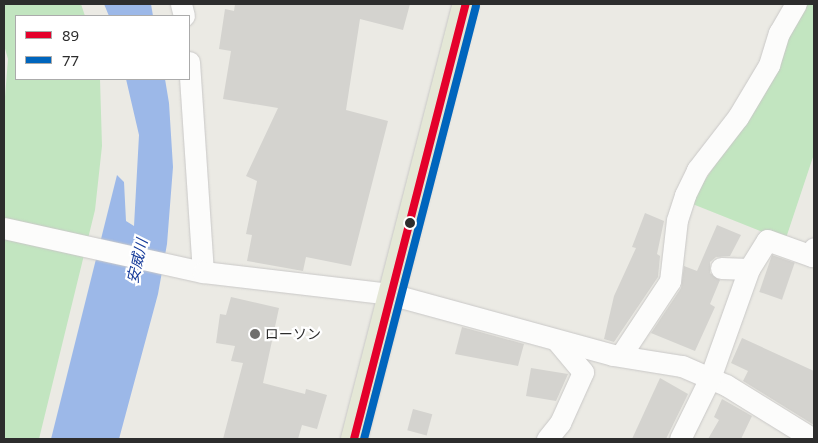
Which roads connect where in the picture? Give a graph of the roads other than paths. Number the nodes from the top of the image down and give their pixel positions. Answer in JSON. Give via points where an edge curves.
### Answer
{"nodes":[{"id":1,"x":466,"y":4,"type":"edge"},
{"id":2,"x":796,"y":4,"type":"edge"},
{"id":3,"x":190,"y":77,"type":"edge"},
{"id":4,"x":4,"y":228,"type":"edge"},
{"id":5,"x":814,"y":248,"type":"edge"},
{"id":6,"x":721,"y":268,"type":"dead end"},
{"id":7,"x":749,"y":269,"type":"junction"},
{"id":8,"x":203,"y":272,"type":"junction"},
{"id":9,"x":390,"y":294,"type":"junction"},
{"id":10,"x":557,"y":340,"type":"junction"},
{"id":11,"x":621,"y":355,"type":"junction"},
{"id":12,"x":710,"y":378,"type":"junction"},
{"id":13,"x":354,"y":439,"type":"edge"},
{"id":14,"x":547,"y":439,"type":"edge"},
{"id":15,"x":680,"y":439,"type":"edge"},
{"id":16,"x":813,"y":439,"type":"edge"}],
"edges":[{"from":1,"to":9,"type":"main road"},
{"from":2,"to":11,"type":"street","via":[[779,33],[769,66],[738,117],[697,170],[684,195],[677,220],[670,281]]},
{"from":3,"to":8,"type":"street"},
{"from":4,"to":8,"type":"street"},
{"from":5,"to":7,"type":"street","via":[[812,256],[767,240]]},
{"from":6,"to":7,"type":"street"},
{"from":7,"to":12,"type":"street"},
{"from":8,"to":9,"type":"street"},
{"from":9,"to":10,"type":"street"},
{"from":9,"to":13,"type":"main road"},
{"from":10,"to":11,"type":"street"},
{"from":10,"to":14,"type":"street","via":[[583,372],[568,408]]},
{"from":11,"to":12,"type":"street","via":[[682,366]]},
{"from":12,"to":15,"type":"street"},
{"from":12,"to":16,"type":"street"}]}
